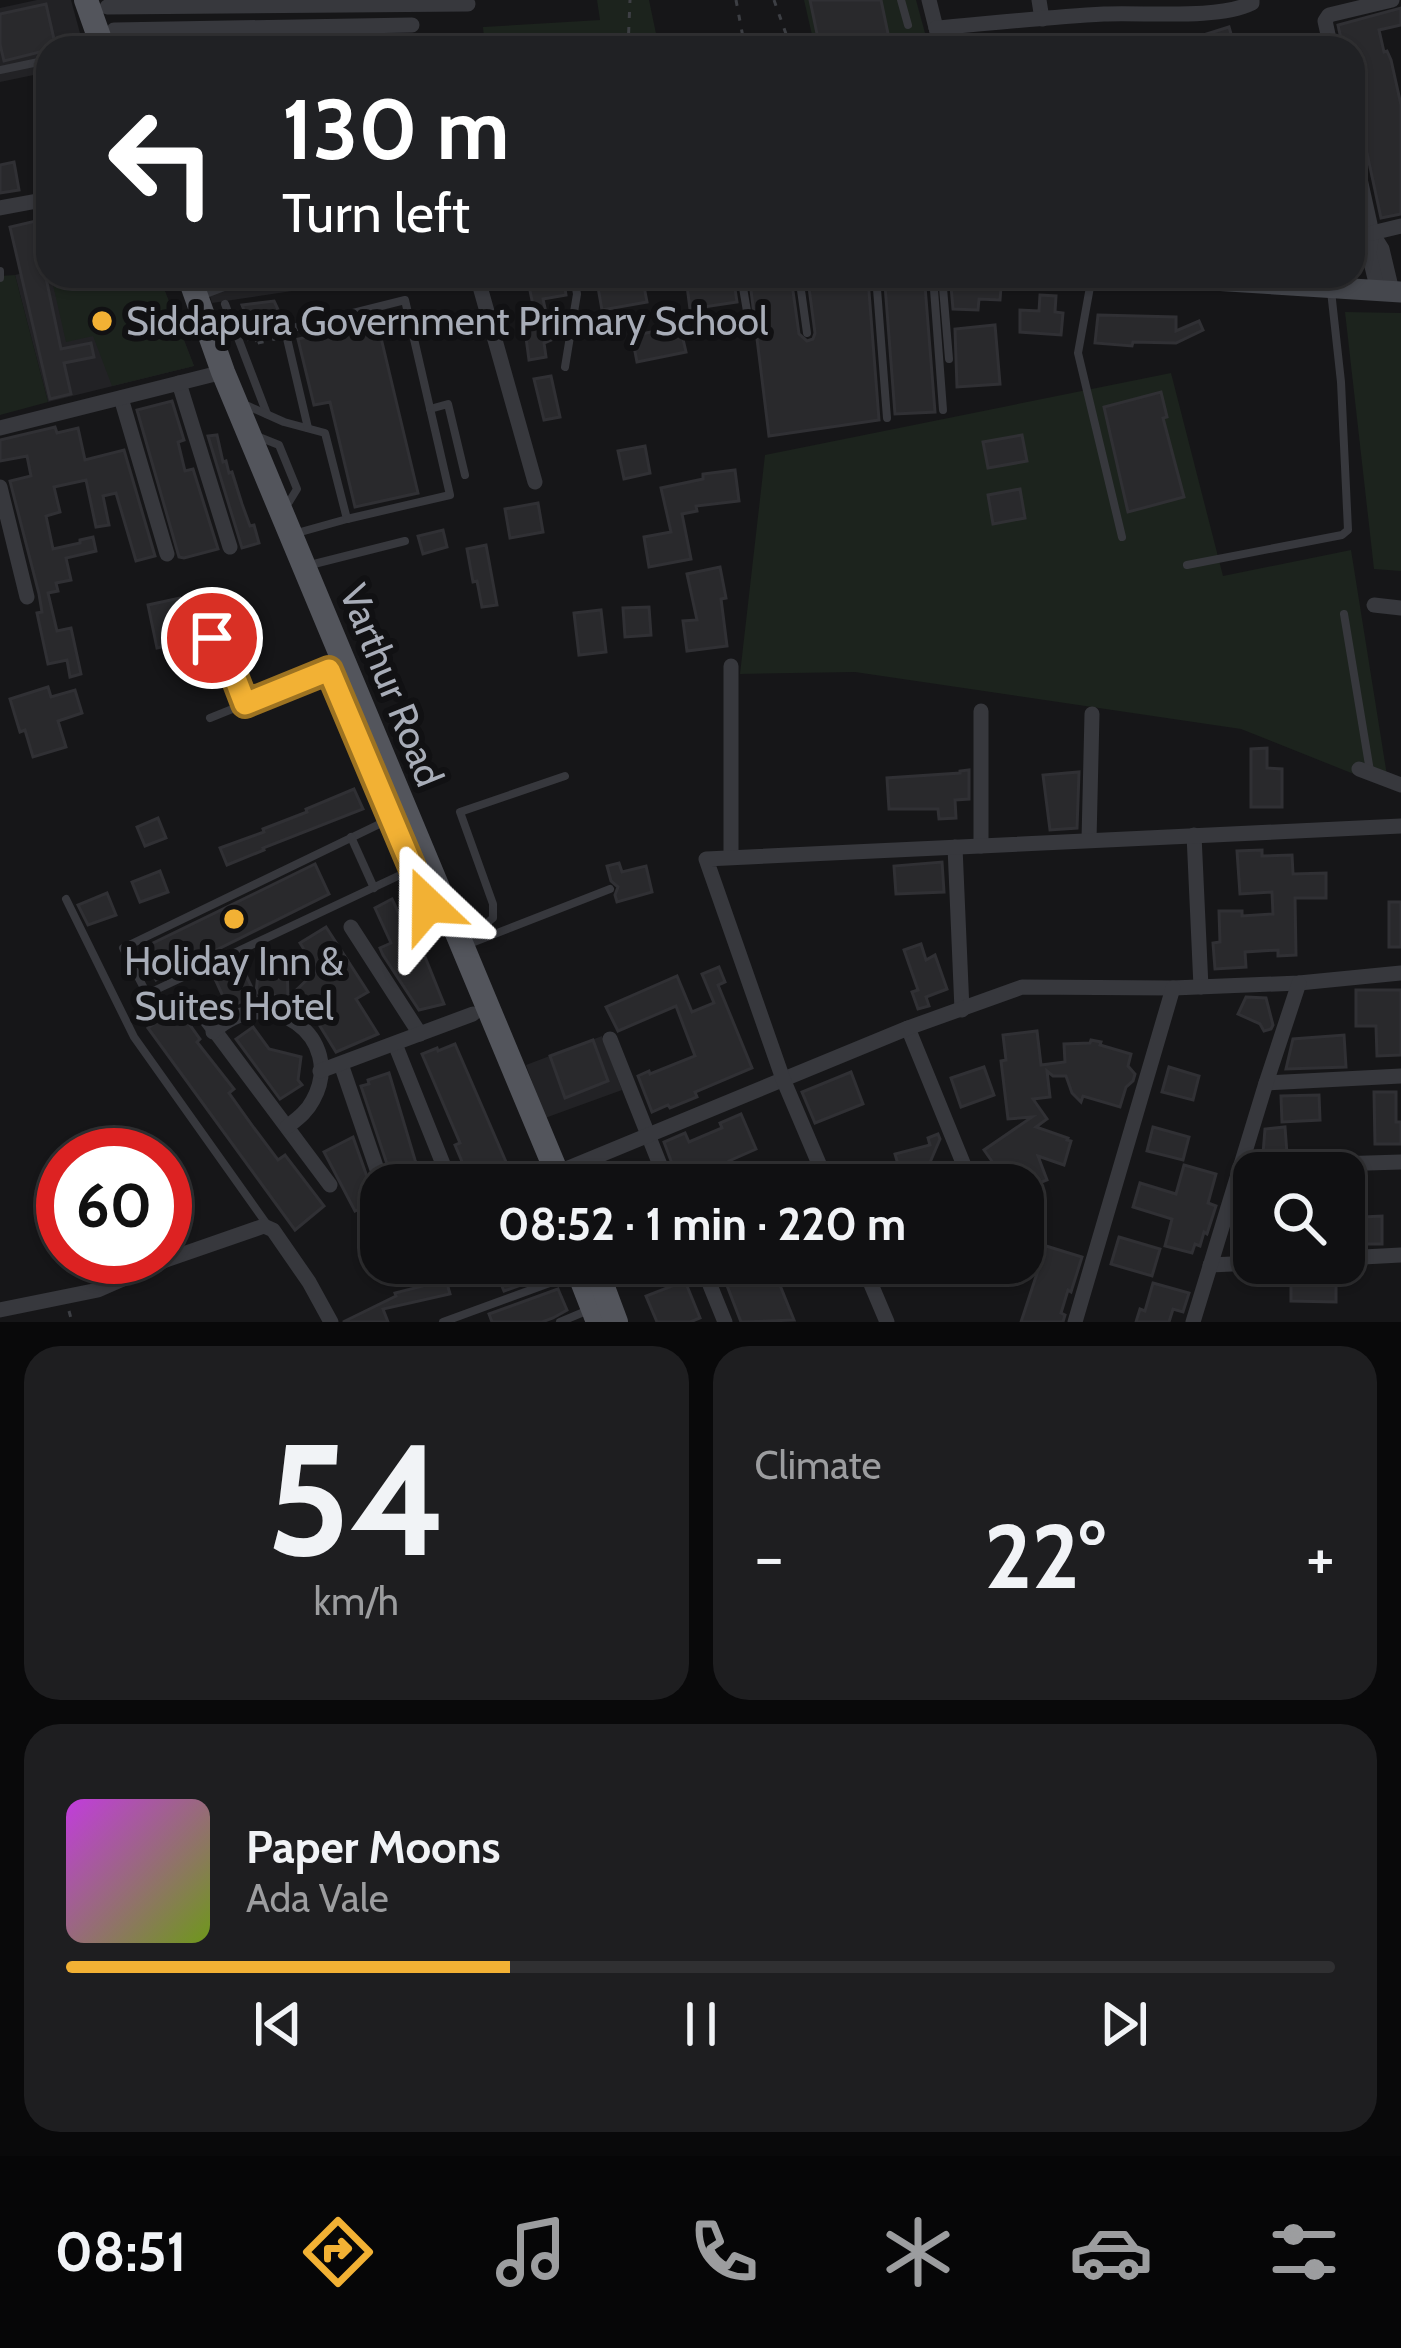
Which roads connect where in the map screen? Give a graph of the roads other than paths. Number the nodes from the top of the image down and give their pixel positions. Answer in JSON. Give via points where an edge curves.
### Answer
{"nodes":[{"id":1,"x":901,"y":0,"type":"edge"},
{"id":2,"x":929,"y":0,"type":"edge"},
{"id":3,"x":1039,"y":0,"type":"edge"},
{"id":4,"x":1252,"y":0,"type":"edge"},
{"id":5,"x":1392,"y":0,"type":"edge"},
{"id":6,"x":467,"y":4,"type":"dead end"},
{"id":7,"x":1148,"y":6,"type":"edge"},
{"id":8,"x":1184,"y":6,"type":"edge"},
{"id":9,"x":1216,"y":6,"type":"edge"},
{"id":10,"x":1106,"y":7,"type":"edge"},
{"id":11,"x":1075,"y":8,"type":"edge"},
{"id":12,"x":1042,"y":19,"type":"junction"},
{"id":13,"x":412,"y":25,"type":"dead end"},
{"id":14,"x":908,"y":26,"type":"dead end"},
{"id":15,"x":936,"y":28,"type":"junction"},
{"id":16,"x":111,"y":29,"type":"edge"},
{"id":17,"x":938,"y":36,"type":"edge"},
{"id":18,"x":1328,"y":36,"type":"edge"},
{"id":19,"x":36,"y":62,"type":"edge"},
{"id":20,"x":0,"y":70,"type":"edge"},
{"id":21,"x":36,"y":201,"type":"edge"},
{"id":22,"x":1365,"y":201,"type":"edge"},
{"id":23,"x":0,"y":208,"type":"edge"},
{"id":24,"x":1401,"y":226,"type":"edge"},
{"id":25,"x":1372,"y":233,"type":"junction"},
{"id":26,"x":177,"y":288,"type":"edge"},
{"id":27,"x":193,"y":288,"type":"edge"},
{"id":28,"x":480,"y":288,"type":"edge"},
{"id":29,"x":576,"y":288,"type":"edge"},
{"id":30,"x":743,"y":288,"type":"edge"},
{"id":31,"x":801,"y":288,"type":"edge"},
{"id":32,"x":877,"y":288,"type":"edge"},
{"id":33,"x":934,"y":288,"type":"edge"},
{"id":34,"x":943,"y":288,"type":"edge"},
{"id":35,"x":1090,"y":288,"type":"edge"},
{"id":36,"x":1316,"y":288,"type":"edge"},
{"id":37,"x":1330,"y":289,"type":"junction"},
{"id":38,"x":1390,"y":291,"type":"edge"},
{"id":39,"x":225,"y":304,"type":"dead end"},
{"id":40,"x":748,"y":317,"type":"dead end"},
{"id":41,"x":807,"y":333,"type":"dead end"},
{"id":42,"x":949,"y":358,"type":"dead end"},
{"id":43,"x":566,"y":367,"type":"dead end"},
{"id":44,"x":216,"y":374,"type":"junction"},
{"id":45,"x":179,"y":383,"type":"junction"},
{"id":46,"x":121,"y":398,"type":"junction"},
{"id":47,"x":239,"y":408,"type":"junction"},
{"id":48,"x":430,"y":409,"type":"junction"},
{"id":49,"x":943,"y":410,"type":"dead end"},
{"id":50,"x":267,"y":416,"type":"junction"},
{"id":51,"x":886,"y":418,"type":"dead end"},
{"id":52,"x":0,"y":428,"type":"edge"},
{"id":53,"x":308,"y":428,"type":"junction"},
{"id":54,"x":465,"y":475,"type":"dead end"},
{"id":55,"x":536,"y":482,"type":"dead end"},
{"id":56,"x":0,"y":487,"type":"edge"},
{"id":57,"x":347,"y":519,"type":"junction"},
{"id":58,"x":291,"y":534,"type":"junction"},
{"id":59,"x":1121,"y":537,"type":"dead end"},
{"id":60,"x":405,"y":541,"type":"dead end"},
{"id":61,"x":230,"y":547,"type":"dead end"},
{"id":62,"x":167,"y":554,"type":"dead end"},
{"id":63,"x":1187,"y":565,"type":"dead end"},
{"id":64,"x":304,"y":566,"type":"junction"},
{"id":65,"x":27,"y":597,"type":"dead end"},
{"id":66,"x":1374,"y":604,"type":"dead end"},
{"id":67,"x":1401,"y":608,"type":"edge"},
{"id":68,"x":1344,"y":614,"type":"dead end"},
{"id":69,"x":187,"y":644,"type":"dead end"},
{"id":70,"x":731,"y":666,"type":"dead end"},
{"id":71,"x":329,"y":670,"type":"junction"},
{"id":72,"x":245,"y":704,"type":"junction"},
{"id":73,"x":981,"y":711,"type":"dead end"},
{"id":74,"x":1092,"y":714,"type":"dead end"},
{"id":75,"x":210,"y":718,"type":"dead end"},
{"id":76,"x":1364,"y":771,"type":"joint"},
{"id":77,"x":565,"y":776,"type":"dead end"},
{"id":78,"x":1401,"y":785,"type":"edge"},
{"id":79,"x":392,"y":818,"type":"junction"},
{"id":80,"x":1401,"y":826,"type":"edge"},
{"id":81,"x":1194,"y":835,"type":"junction"},
{"id":82,"x":351,"y":837,"type":"junction"},
{"id":83,"x":1089,"y":841,"type":"junction"},
{"id":84,"x":981,"y":846,"type":"junction"},
{"id":85,"x":955,"y":847,"type":"junction"},
{"id":86,"x":731,"y":856,"type":"junction"},
{"id":87,"x":413,"y":869,"type":"junction"},
{"id":88,"x":374,"y":888,"type":"junction"},
{"id":89,"x":610,"y":889,"type":"dead end"},
{"id":90,"x":66,"y":899,"type":"dead end"},
{"id":91,"x":351,"y":927,"type":"dead end"},
{"id":92,"x":469,"y":944,"type":"junction"},
{"id":93,"x":1401,"y":973,"type":"edge"},
{"id":94,"x":1299,"y":983,"type":"junction"},
{"id":95,"x":1201,"y":987,"type":"junction"},
{"id":96,"x":1173,"y":988,"type":"junction"},
{"id":97,"x":197,"y":1007,"type":"dead end"},
{"id":98,"x":962,"y":1010,"type":"junction"},
{"id":99,"x":473,"y":1015,"type":"junction"},
{"id":100,"x":908,"y":1028,"type":"junction"},
{"id":101,"x":213,"y":1032,"type":"junction"},
{"id":102,"x":420,"y":1034,"type":"junction"},
{"id":103,"x":610,"y":1040,"type":"dead end"},
{"id":104,"x":395,"y":1044,"type":"junction"},
{"id":105,"x":341,"y":1064,"type":"junction"},
{"id":106,"x":320,"y":1071,"type":"junction"},
{"id":107,"x":1401,"y":1076,"type":"edge"},
{"id":108,"x":783,"y":1079,"type":"junction"},
{"id":109,"x":1265,"y":1083,"type":"junction"},
{"id":110,"x":287,"y":1127,"type":"junction"},
{"id":111,"x":648,"y":1137,"type":"junction"},
{"id":112,"x":1244,"y":1152,"type":"edge"},
{"id":113,"x":1401,"y":1162,"type":"edge"},
{"id":114,"x":1365,"y":1163,"type":"edge"},
{"id":115,"x":375,"y":1164,"type":"edge"},
{"id":116,"x":443,"y":1164,"type":"edge"},
{"id":117,"x":543,"y":1164,"type":"edge"},
{"id":118,"x":545,"y":1164,"type":"edge"},
{"id":119,"x":587,"y":1164,"type":"edge"},
{"id":120,"x":659,"y":1164,"type":"edge"},
{"id":121,"x":819,"y":1164,"type":"edge"},
{"id":122,"x":963,"y":1164,"type":"edge"},
{"id":123,"x":330,"y":1185,"type":"dead end"},
{"id":124,"x":1233,"y":1190,"type":"edge"},
{"id":125,"x":268,"y":1227,"type":"junction"},
{"id":126,"x":1401,"y":1255,"type":"edge"},
{"id":127,"x":1365,"y":1257,"type":"edge"},
{"id":128,"x":1233,"y":1264,"type":"edge"},
{"id":129,"x":1210,"y":1265,"type":"junction"},
{"id":130,"x":537,"y":1284,"type":"edge"},
{"id":131,"x":587,"y":1284,"type":"edge"},
{"id":132,"x":593,"y":1284,"type":"edge"},
{"id":133,"x":710,"y":1284,"type":"edge"},
{"id":134,"x":871,"y":1284,"type":"edge"},
{"id":135,"x":0,"y":1310,"type":"edge"},
{"id":136,"x":595,"y":1316,"type":"edge"},
{"id":137,"x":331,"y":1322,"type":"edge"},
{"id":138,"x":443,"y":1322,"type":"edge"},
{"id":139,"x":560,"y":1322,"type":"edge"},
{"id":140,"x":616,"y":1322,"type":"edge"},
{"id":141,"x":725,"y":1322,"type":"edge"},
{"id":142,"x":887,"y":1322,"type":"edge"},
{"id":143,"x":1075,"y":1322,"type":"edge"},
{"id":144,"x":1192,"y":1322,"type":"edge"}],
"edges":[{"from":1,"to":14,"type":"lane"},
{"from":2,"to":15,"type":"street"},
{"from":3,"to":12,"type":"street"},
{"from":4,"to":9,"type":"street","via":[[1242,8]]},
{"from":5,"to":18,"type":"street","via":[[1329,15]]},
{"from":6,"to":16,"type":"street"},
{"from":7,"to":8,"type":"street"},
{"from":7,"to":10,"type":"street"},
{"from":8,"to":9,"type":"street"},
{"from":10,"to":11,"type":"street"},
{"from":11,"to":12,"type":"street"},
{"from":12,"to":15,"type":"street"},
{"from":13,"to":16,"type":"street"},
{"from":15,"to":17,"type":"street"},
{"from":19,"to":20,"type":"lane"},
{"from":21,"to":23,"type":"street"},
{"from":22,"to":25,"type":"street"},
{"from":24,"to":25,"type":"street"},
{"from":25,"to":38,"type":"street","via":[[1369,254]]},
{"from":26,"to":44,"type":"main road","name":"Varthur Road"},
{"from":27,"to":44,"type":"main road","name":"Varthur Road"},
{"from":28,"to":55,"type":"street"},
{"from":29,"to":43,"type":"lane"},
{"from":30,"to":40,"type":"lane"},
{"from":31,"to":41,"type":"lane"},
{"from":32,"to":51,"type":"lane"},
{"from":33,"to":49,"type":"lane"},
{"from":34,"to":42,"type":"lane"},
{"from":35,"to":59,"type":"lane","via":[[1080,369]]},
{"from":36,"to":37,"type":"street"},
{"from":37,"to":38,"type":"street"},
{"from":37,"to":63,"type":"lane","via":[[1348,530]]},
{"from":39,"to":50,"type":"lane"},
{"from":44,"to":45,"type":"street"},
{"from":44,"to":47,"type":"main road","name":"Varthur Road"},
{"from":44,"to":71,"type":"main road","name":"Varthur Road"},
{"from":45,"to":46,"type":"street"},
{"from":45,"to":61,"type":"street"},
{"from":46,"to":52,"type":"street"},
{"from":46,"to":62,"type":"street"},
{"from":47,"to":50,"type":"lane"},
{"from":47,"to":58,"type":"main road","name":"Varthur Road"},
{"from":48,"to":53,"type":"lane","via":[[405,300],[285,330]]},
{"from":48,"to":54,"type":"lane","via":[[448,404]]},
{"from":48,"to":57,"type":"lane","via":[[450,495]]},
{"from":50,"to":53,"type":"lane"},
{"from":53,"to":57,"type":"lane","via":[[325,433]]},
{"from":56,"to":65,"type":"street"},
{"from":57,"to":58,"type":"lane"},
{"from":58,"to":64,"type":"main road","name":"Varthur Road"},
{"from":60,"to":64,"type":"lane"},
{"from":64,"to":92,"type":"main road","name":"Varthur Road"},
{"from":66,"to":67,"type":"street"},
{"from":68,"to":76,"type":"lane"},
{"from":69,"to":72,"type":"lane","via":[[221,641]]},
{"from":70,"to":86,"type":"street"},
{"from":71,"to":72,"type":"lane"},
{"from":71,"to":79,"type":"main road","name":"Varthur Road"},
{"from":72,"to":75,"type":"lane"},
{"from":73,"to":84,"type":"street"},
{"from":74,"to":83,"type":"street"},
{"from":76,"to":78,"type":"street"},
{"from":77,"to":92,"type":"lane","via":[[460,812],[494,912]]},
{"from":79,"to":82,"type":"lane"},
{"from":79,"to":87,"type":"main road","name":"Varthur Road"},
{"from":80,"to":81,"type":"street"},
{"from":81,"to":83,"type":"street"},
{"from":81,"to":95,"type":"street"},
{"from":82,"to":88,"type":"lane"},
{"from":82,"to":88,"type":"lane","via":[[123,948],[148,994]]},
{"from":83,"to":84,"type":"street"},
{"from":84,"to":85,"type":"street"},
{"from":85,"to":86,"type":"street"},
{"from":85,"to":98,"type":"street"},
{"from":86,"to":108,"type":"street","via":[[706,859]]},
{"from":87,"to":88,"type":"lane"},
{"from":87,"to":99,"type":"main road","name":"Varthur Road"},
{"from":89,"to":92,"type":"lane"},
{"from":90,"to":125,"type":"lane","via":[[134,1037]]},
{"from":91,"to":102,"type":"street"},
{"from":92,"to":118,"type":"main road","name":"Varthur Road"},
{"from":93,"to":94,"type":"street"},
{"from":94,"to":95,"type":"street"},
{"from":94,"to":109,"type":"street"},
{"from":95,"to":96,"type":"street"},
{"from":96,"to":98,"type":"street","via":[[1022,987]]},
{"from":96,"to":143,"type":"street"},
{"from":97,"to":101,"type":"street"},
{"from":98,"to":100,"type":"street"},
{"from":99,"to":102,"type":"street"},
{"from":99,"to":117,"type":"main road","name":"Varthur Road"},
{"from":100,"to":108,"type":"street"},
{"from":100,"to":122,"type":"street"},
{"from":101,"to":106,"type":"street","via":[[237,1014],[274,1012],[310,1035]]},
{"from":101,"to":110,"type":"street"},
{"from":102,"to":104,"type":"street"},
{"from":103,"to":111,"type":"street"},
{"from":104,"to":105,"type":"street"},
{"from":104,"to":116,"type":"street"},
{"from":105,"to":106,"type":"street"},
{"from":105,"to":115,"type":"street"},
{"from":106,"to":110,"type":"street","via":[[311,1104]]},
{"from":107,"to":109,"type":"street"},
{"from":108,"to":111,"type":"street"},
{"from":108,"to":121,"type":"street"},
{"from":109,"to":112,"type":"street"},
{"from":110,"to":123,"type":"street"},
{"from":111,"to":119,"type":"street"},
{"from":111,"to":120,"type":"street"},
{"from":113,"to":114,"type":"street"},
{"from":124,"to":129,"type":"street"},
{"from":125,"to":135,"type":"street","via":[[98,1290]]},
{"from":125,"to":137,"type":"street"},
{"from":126,"to":127,"type":"street"},
{"from":128,"to":129,"type":"street"},
{"from":129,"to":144,"type":"street"},
{"from":130,"to":138,"type":"lane"},
{"from":131,"to":136,"type":"main road"},
{"from":132,"to":140,"type":"main road"},
{"from":133,"to":141,"type":"street"},
{"from":134,"to":142,"type":"street"},
{"from":136,"to":139,"type":"lane"}]}
